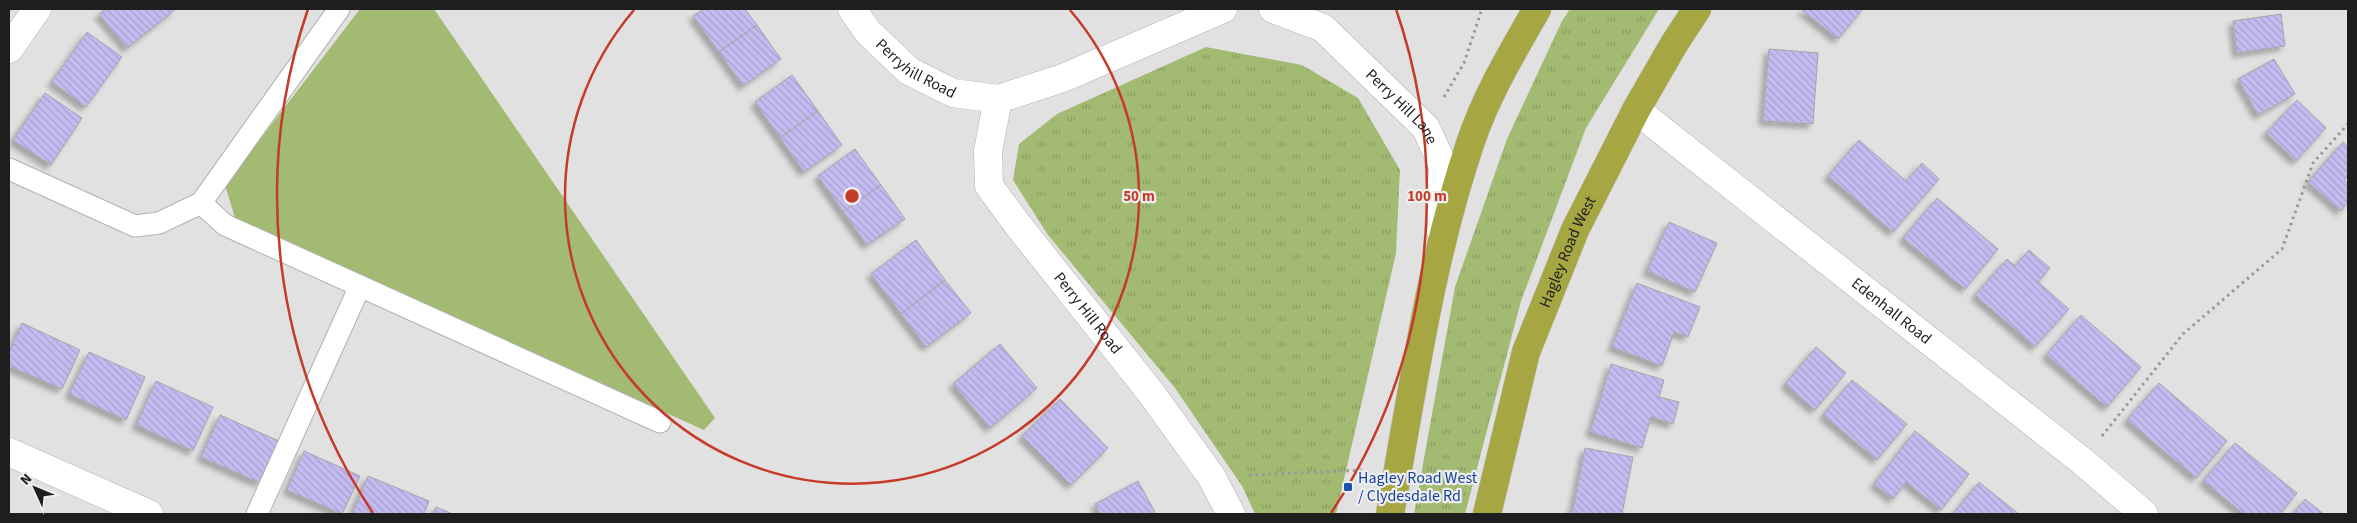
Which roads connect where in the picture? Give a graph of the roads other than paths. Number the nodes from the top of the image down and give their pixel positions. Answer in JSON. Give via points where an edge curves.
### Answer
{"nodes":[{"id":1,"x":37,"y":9,"type":"edge"},
{"id":2,"x":339,"y":9,"type":"edge"},
{"id":3,"x":852,"y":9,"type":"edge"},
{"id":4,"x":1223,"y":9,"type":"edge"},
{"id":5,"x":1273,"y":9,"type":"edge"},
{"id":6,"x":1537,"y":9,"type":"edge"},
{"id":7,"x":1697,"y":9,"type":"edge"},
{"id":8,"x":9,"y":49,"type":"edge"},
{"id":9,"x":998,"y":99,"type":"junction"},
{"id":10,"x":1636,"y":110,"type":"junction"},
{"id":11,"x":9,"y":168,"type":"edge"},
{"id":12,"x":202,"y":203,"type":"junction"},
{"id":13,"x":1437,"y":258,"type":"junction"},
{"id":14,"x":360,"y":286,"type":"junction"},
{"id":15,"x":660,"y":422,"type":"dead end"},
{"id":16,"x":9,"y":452,"type":"edge"},
{"id":17,"x":149,"y":514,"type":"edge"},
{"id":18,"x":257,"y":514,"type":"edge"},
{"id":19,"x":1231,"y":514,"type":"edge"},
{"id":20,"x":1390,"y":514,"type":"edge"},
{"id":21,"x":1487,"y":514,"type":"edge"},
{"id":22,"x":2144,"y":514,"type":"edge"}],
"edges":[{"from":1,"to":8,"type":"street"},
{"from":2,"to":12,"type":"lane"},
{"from":3,"to":9,"type":"street","name":"Perryhill Road","via":[[868,32],[908,71],[953,93]]},
{"from":4,"to":9,"type":"street","via":[[1062,78]]},
{"from":5,"to":13,"type":"street","name":"Perry Hill Lane","via":[[1323,28],[1426,128],[1443,166]]},
{"from":6,"to":13,"type":"highway","via":[[1499,74],[1472,140]]},
{"from":7,"to":10,"type":"highway","name":"Hagley Road West"},
{"from":9,"to":19,"type":"street","name":"Perry Hill Road","via":[[988,152],[989,186],[1151,393],[1210,476]]},
{"from":10,"to":21,"type":"highway","name":"Hagley Road West","via":[[1575,230],[1526,352]]},
{"from":10,"to":22,"type":"street","name":"Edenhall Road","via":[[2082,461]]},
{"from":11,"to":12,"type":"lane","via":[[135,226],[159,224]]},
{"from":12,"to":14,"type":"lane","via":[[225,225]]},
{"from":13,"to":20,"type":"highway"},
{"from":14,"to":15,"type":"lane"},
{"from":14,"to":18,"type":"lane"},
{"from":16,"to":17,"type":"street"}]}
